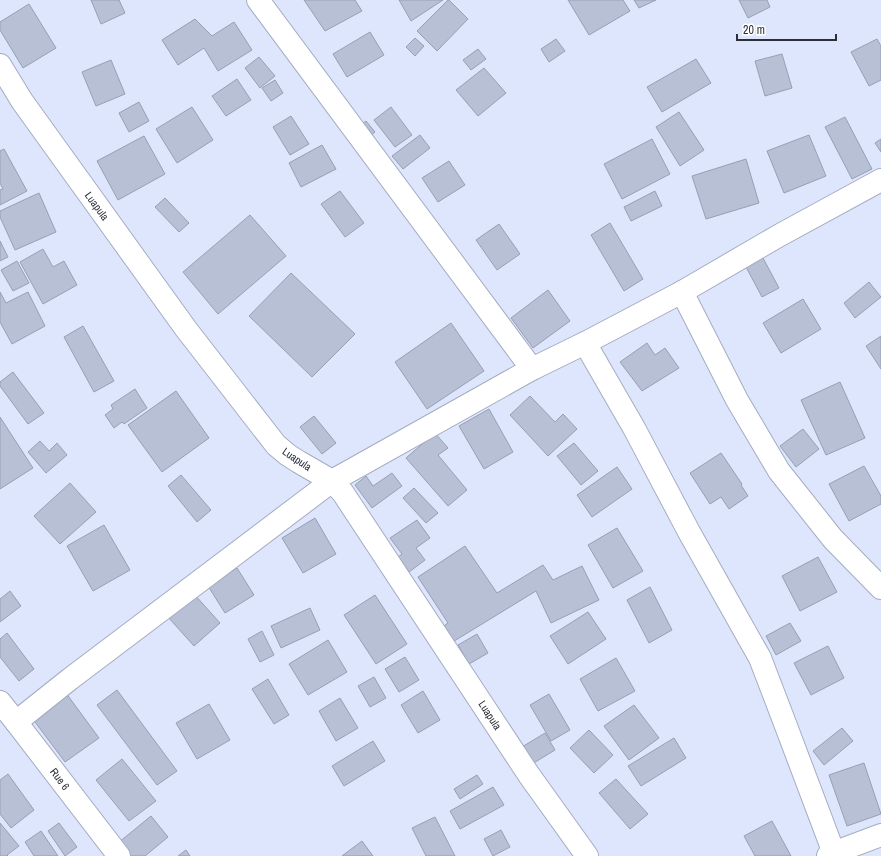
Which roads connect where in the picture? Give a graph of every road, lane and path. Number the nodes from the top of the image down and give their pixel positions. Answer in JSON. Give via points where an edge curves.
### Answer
{"nodes":[{"id":1,"x":258,"y":0,"type":"edge"},
{"id":2,"x":0,"y":65,"type":"edge"},
{"id":3,"x":881,"y":180,"type":"edge"},
{"id":4,"x":682,"y":292,"type":"junction"},
{"id":5,"x":585,"y":343,"type":"junction"},
{"id":6,"x":532,"y":369,"type":"junction"},
{"id":7,"x":332,"y":481,"type":"junction"},
{"id":8,"x":881,"y":588,"type":"edge"},
{"id":9,"x":0,"y":702,"type":"edge"},
{"id":10,"x":16,"y":722,"type":"junction"},
{"id":11,"x":881,"y":835,"type":"edge"},
{"id":12,"x":832,"y":855,"type":"edge"},
{"id":13,"x":119,"y":856,"type":"edge"},
{"id":14,"x":587,"y":856,"type":"edge"}],
"edges":[{"from":1,"to":6,"type":"street"},
{"from":2,"to":7,"type":"street","name":"Luapula","via":[[22,101],[186,329],[276,445]]},
{"from":3,"to":4,"type":"street"},
{"from":4,"to":5,"type":"street"},
{"from":4,"to":8,"type":"street","via":[[737,400],[779,470],[833,539]]},
{"from":5,"to":6,"type":"street"},
{"from":5,"to":12,"type":"street","via":[[760,658]]},
{"from":6,"to":7,"type":"street"},
{"from":7,"to":10,"type":"street"},
{"from":7,"to":14,"type":"street","name":"Luapula","via":[[343,492],[529,775]]},
{"from":9,"to":10,"type":"street","name":"Rue 6"},
{"from":10,"to":13,"type":"street","name":"Rue 6"},
{"from":11,"to":12,"type":"street"}]}
